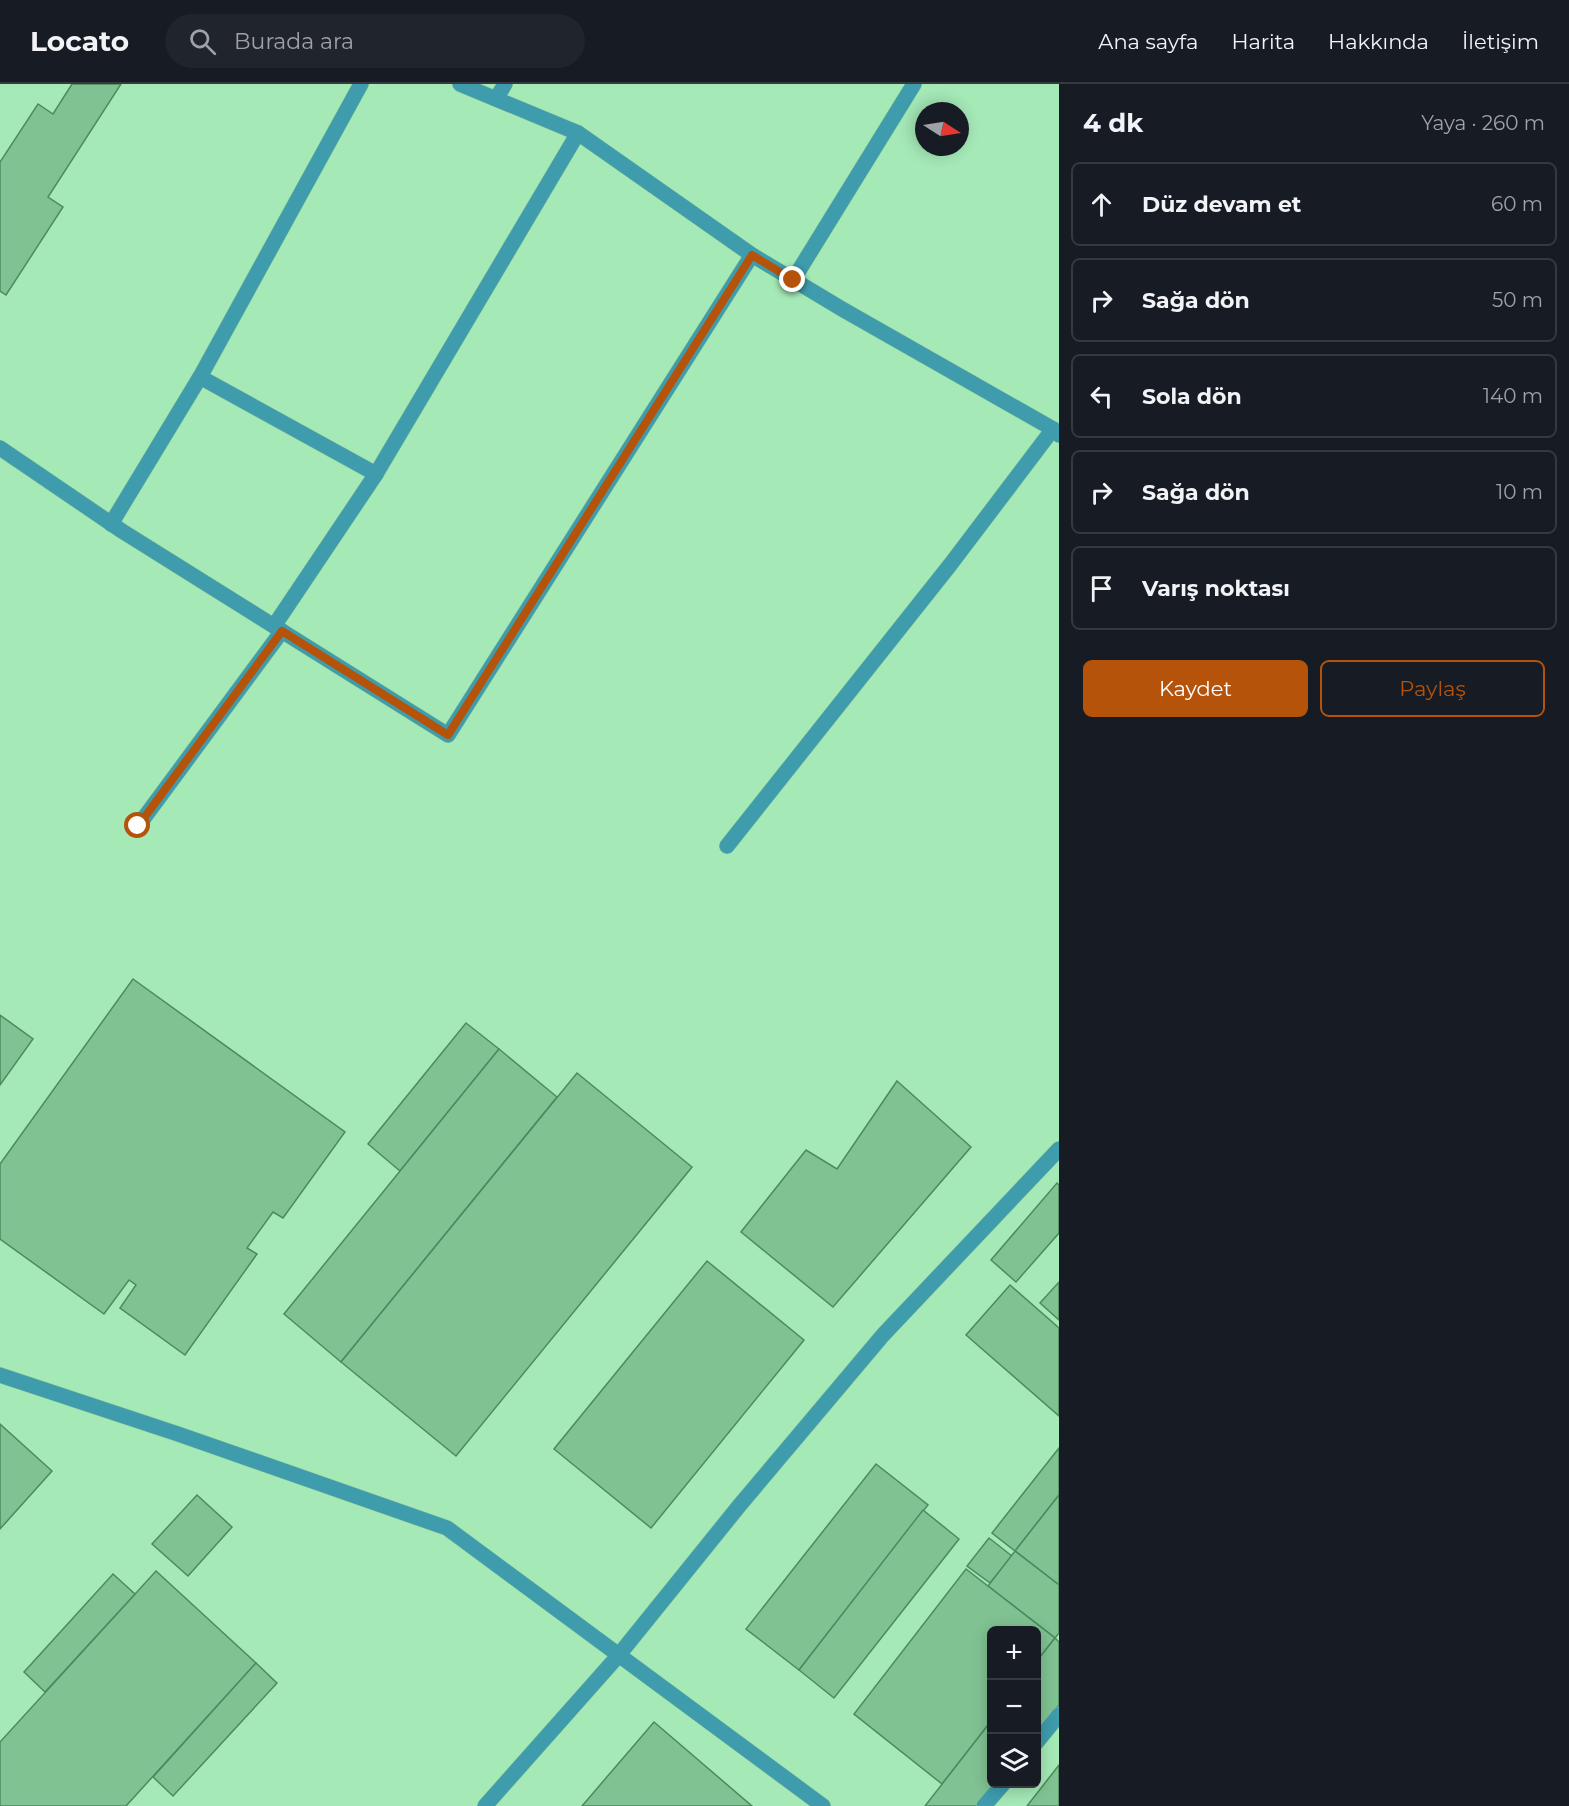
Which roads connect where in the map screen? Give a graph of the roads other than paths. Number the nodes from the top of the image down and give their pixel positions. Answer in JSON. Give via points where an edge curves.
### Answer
{"nodes":[{"id":1,"x":361,"y":84,"type":"edge"},
{"id":2,"x":460,"y":84,"type":"edge"},
{"id":3,"x":505,"y":84,"type":"edge"},
{"id":4,"x":914,"y":84,"type":"edge"},
{"id":5,"x":496,"y":99,"type":"junction"},
{"id":6,"x":578,"y":132,"type":"junction"},
{"id":7,"x":752,"y":255,"type":"junction"},
{"id":8,"x":793,"y":280,"type":"junction"},
{"id":9,"x":200,"y":377,"type":"junction"},
{"id":10,"x":1056,"y":432,"type":"edge"},
{"id":11,"x":0,"y":448,"type":"edge"},
{"id":12,"x":376,"y":474,"type":"junction"},
{"id":13,"x":111,"y":524,"type":"junction"},
{"id":14,"x":278,"y":629,"type":"junction"},
{"id":15,"x":138,"y":826,"type":"dead end"},
{"id":16,"x":727,"y":846,"type":"dead end"},
{"id":17,"x":1059,"y":1149,"type":"edge"},
{"id":18,"x":0,"y":1375,"type":"edge"},
{"id":19,"x":618,"y":1656,"type":"junction"},
{"id":20,"x":1059,"y":1715,"type":"edge"},
{"id":21,"x":1041,"y":1737,"type":"edge"},
{"id":22,"x":1000,"y":1788,"type":"edge"},
{"id":23,"x":485,"y":1806,"type":"edge"},
{"id":24,"x":823,"y":1806,"type":"edge"},
{"id":25,"x":984,"y":1806,"type":"edge"}],
"edges":[{"from":1,"to":9,"type":"street"},
{"from":2,"to":5,"type":"street"},
{"from":3,"to":5,"type":"street"},
{"from":4,"to":8,"type":"street"},
{"from":5,"to":6,"type":"street"},
{"from":6,"to":7,"type":"street"},
{"from":6,"to":12,"type":"street"},
{"from":7,"to":8,"type":"street"},
{"from":7,"to":14,"type":"street","via":[[448,735]]},
{"from":8,"to":10,"type":"street"},
{"from":9,"to":12,"type":"street"},
{"from":9,"to":13,"type":"street"},
{"from":10,"to":16,"type":"street"},
{"from":11,"to":13,"type":"street"},
{"from":12,"to":14,"type":"street"},
{"from":13,"to":14,"type":"street"},
{"from":14,"to":15,"type":"street"},
{"from":17,"to":19,"type":"street","via":[[883,1335]]},
{"from":18,"to":19,"type":"street","via":[[447,1528]]},
{"from":19,"to":23,"type":"street"},
{"from":19,"to":24,"type":"street"},
{"from":20,"to":21,"type":"street"},
{"from":22,"to":25,"type":"street"}]}
